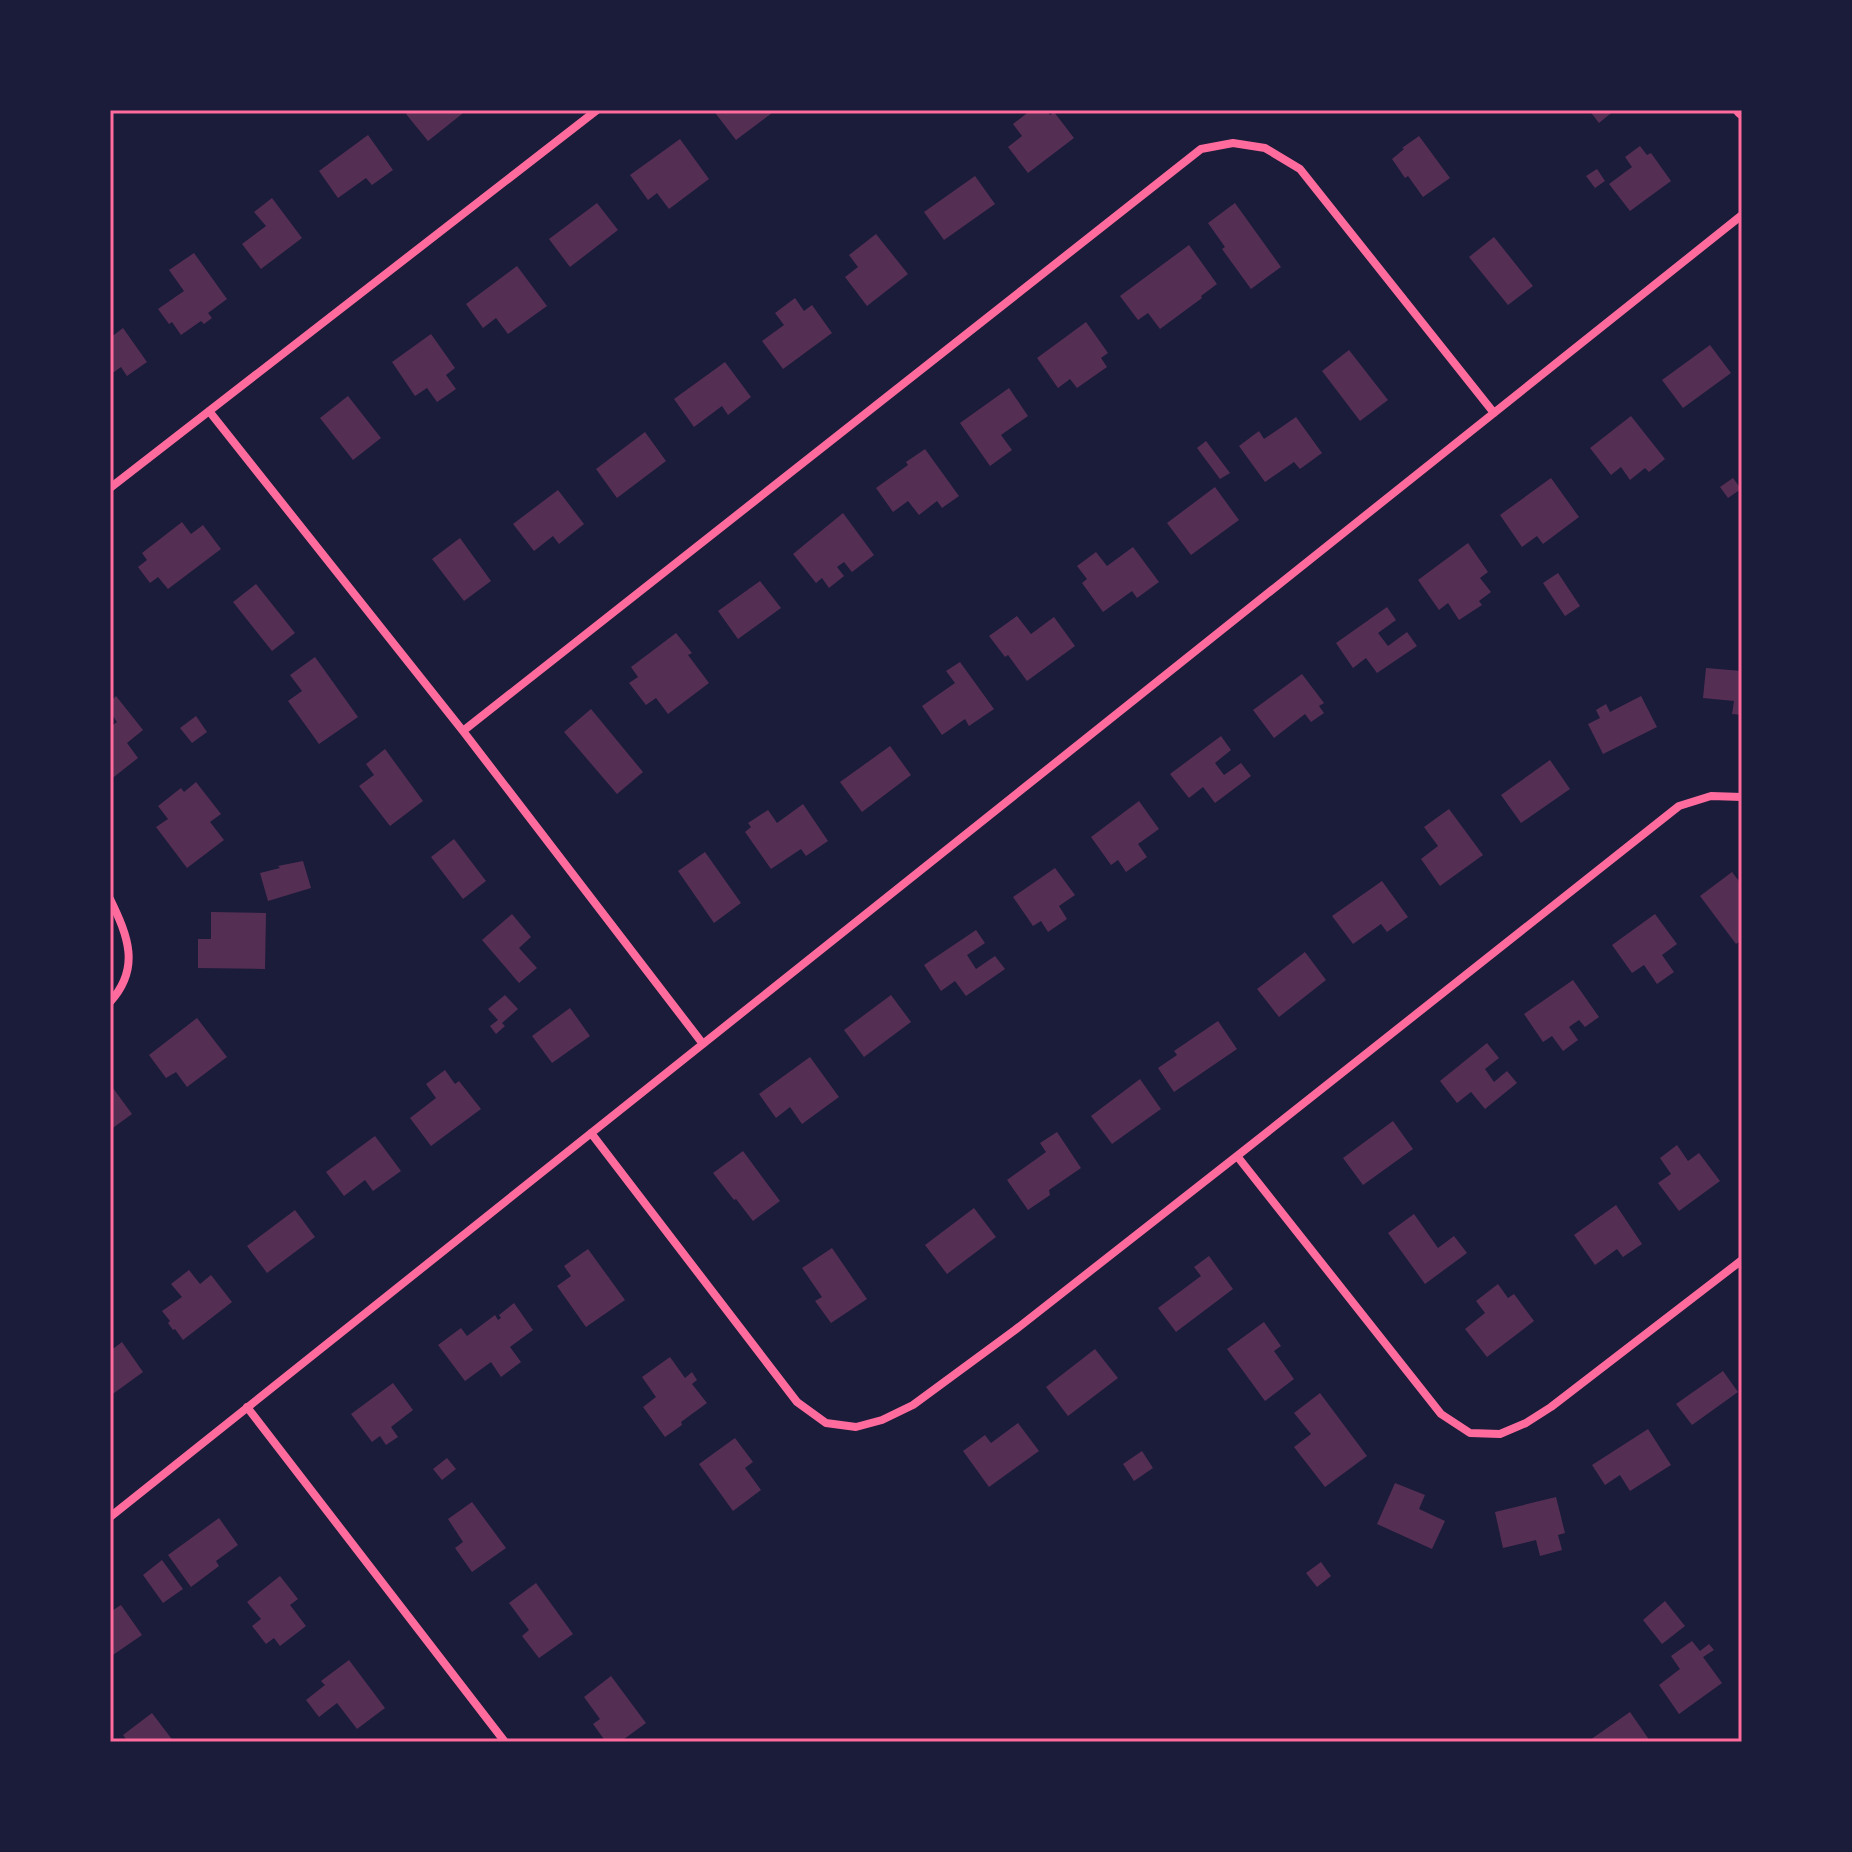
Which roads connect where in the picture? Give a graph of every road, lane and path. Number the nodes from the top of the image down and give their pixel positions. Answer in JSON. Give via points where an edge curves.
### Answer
{"nodes":[{"id":1,"x":597,"y":110,"type":"edge"},
{"id":2,"x":1742,"y":215,"type":"edge"},
{"id":3,"x":209,"y":411,"type":"junction"},
{"id":4,"x":1494,"y":413,"type":"junction"},
{"id":5,"x":110,"y":488,"type":"edge"},
{"id":6,"x":463,"y":731,"type":"junction"},
{"id":7,"x":1742,"y":797,"type":"edge"},
{"id":8,"x":110,"y":899,"type":"edge"},
{"id":9,"x":110,"y":1002,"type":"edge"},
{"id":10,"x":703,"y":1044,"type":"junction"},
{"id":11,"x":591,"y":1133,"type":"junction"},
{"id":12,"x":1237,"y":1156,"type":"junction"},
{"id":13,"x":1742,"y":1260,"type":"edge"},
{"id":14,"x":247,"y":1407,"type":"junction"},
{"id":15,"x":110,"y":1517,"type":"edge"},
{"id":16,"x":505,"y":1742,"type":"edge"}],
"edges":[{"from":1,"to":3,"type":"street"},
{"from":2,"to":4,"type":"street"},
{"from":3,"to":5,"type":"street"},
{"from":3,"to":6,"type":"street"},
{"from":4,"to":6,"type":"street","via":[[1300,169],[1265,148],[1233,143],[1201,149]]},
{"from":4,"to":10,"type":"street"},
{"from":6,"to":10,"type":"street"},
{"from":7,"to":12,"type":"street","via":[[1711,796],[1679,806]]},
{"from":8,"to":9,"type":"street","via":[[124,929],[130,961],[121,991]]},
{"from":10,"to":11,"type":"street"},
{"from":11,"to":12,"type":"street","via":[[797,1402],[826,1423],[856,1427],[913,1405]]},
{"from":11,"to":14,"type":"street"},
{"from":12,"to":13,"type":"street","via":[[1441,1414],[1470,1433],[1500,1434],[1539,1415]]},
{"from":14,"to":15,"type":"street"},
{"from":14,"to":16,"type":"street"}]}
